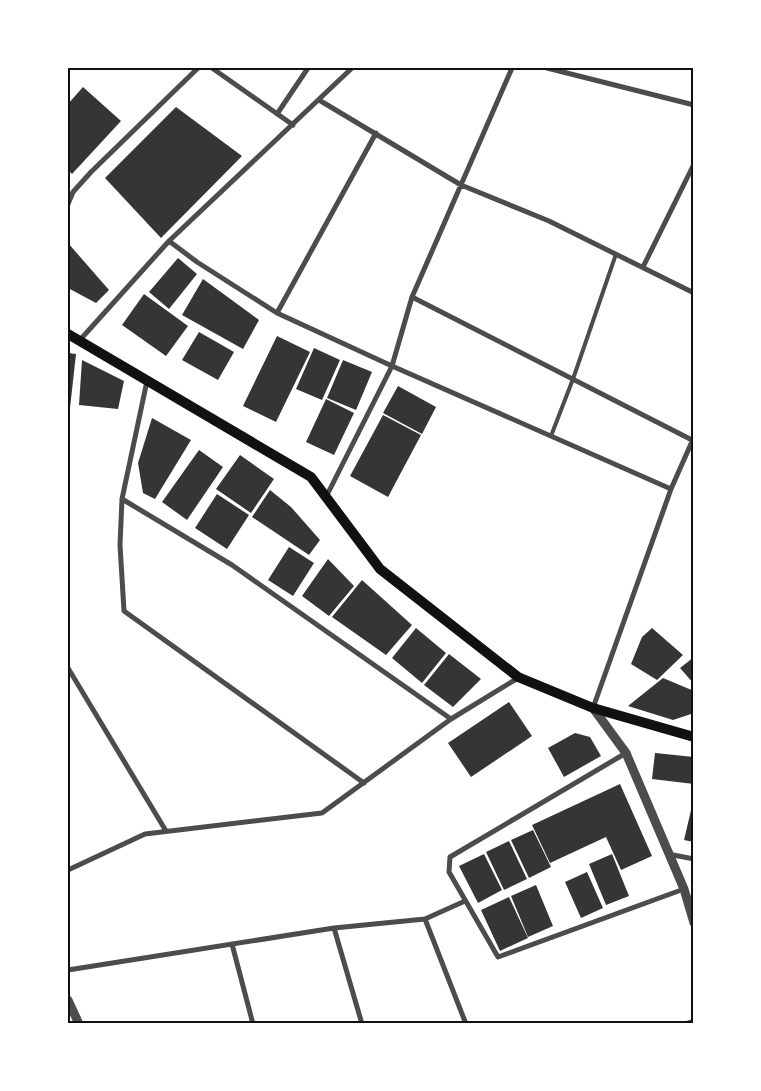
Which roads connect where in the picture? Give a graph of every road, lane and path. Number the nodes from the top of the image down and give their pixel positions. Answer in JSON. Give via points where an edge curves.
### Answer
{"nodes":[{"id":1,"x":198,"y":68,"type":"edge"},
{"id":2,"x":212,"y":68,"type":"edge"},
{"id":3,"x":308,"y":68,"type":"edge"},
{"id":4,"x":352,"y":68,"type":"edge"},
{"id":5,"x":512,"y":68,"type":"edge"},
{"id":6,"x":547,"y":68,"type":"edge"},
{"id":7,"x":319,"y":100,"type":"junction"},
{"id":8,"x":694,"y":105,"type":"edge"},
{"id":9,"x":278,"y":114,"type":"junction"},
{"id":10,"x":293,"y":125,"type":"junction"},
{"id":11,"x":376,"y":133,"type":"junction"},
{"id":12,"x":694,"y":164,"type":"edge"},
{"id":13,"x":461,"y":185,"type":"junction"},
{"id":14,"x":68,"y":204,"type":"edge"},
{"id":15,"x":169,"y":241,"type":"junction"},
{"id":16,"x":616,"y":254,"type":"junction"},
{"id":17,"x":643,"y":267,"type":"junction"},
{"id":18,"x":694,"y":293,"type":"edge"},
{"id":19,"x":412,"y":297,"type":"junction"},
{"id":20,"x":277,"y":313,"type":"junction"},
{"id":21,"x":68,"y":334,"type":"edge"},
{"id":22,"x":79,"y":341,"type":"junction"},
{"id":23,"x":392,"y":366,"type":"junction"},
{"id":24,"x":573,"y":379,"type":"junction"},
{"id":25,"x":147,"y":381,"type":"junction"},
{"id":26,"x":551,"y":436,"type":"junction"},
{"id":27,"x":693,"y":439,"type":"edge"},
{"id":28,"x":671,"y":489,"type":"junction"},
{"id":29,"x":326,"y":497,"type":"junction"},
{"id":30,"x":122,"y":499,"type":"junction"},
{"id":31,"x":68,"y":668,"type":"edge"},
{"id":32,"x":518,"y":677,"type":"junction"},
{"id":33,"x":593,"y":708,"type":"junction"},
{"id":34,"x":451,"y":719,"type":"junction"},
{"id":35,"x":694,"y":737,"type":"edge"},
{"id":36,"x":626,"y":753,"type":"junction"},
{"id":37,"x":364,"y":783,"type":"junction"},
{"id":38,"x":166,"y":832,"type":"junction"},
{"id":39,"x":668,"y":854,"type":"junction"},
{"id":40,"x":694,"y":859,"type":"edge"},
{"id":41,"x":68,"y":870,"type":"edge"},
{"id":42,"x":684,"y":888,"type":"junction"},
{"id":43,"x":465,"y":900,"type":"junction"},
{"id":44,"x":425,"y":919,"type":"junction"},
{"id":45,"x":694,"y":923,"type":"edge"},
{"id":46,"x":334,"y":928,"type":"junction"},
{"id":47,"x":232,"y":944,"type":"junction"},
{"id":48,"x":68,"y":970,"type":"edge"},
{"id":49,"x":68,"y":1000,"type":"edge"},
{"id":50,"x":694,"y":1021,"type":"edge"},
{"id":51,"x":79,"y":1024,"type":"edge"},
{"id":52,"x":253,"y":1024,"type":"edge"},
{"id":53,"x":362,"y":1024,"type":"edge"},
{"id":54,"x":466,"y":1024,"type":"edge"},
{"id":55,"x":684,"y":1024,"type":"edge"}],
"edges":[{"from":1,"to":14,"type":"street","via":[[91,172],[73,192]]},
{"from":2,"to":9,"type":"street"},
{"from":3,"to":9,"type":"street"},
{"from":4,"to":7,"type":"street"},
{"from":5,"to":13,"type":"street"},
{"from":6,"to":8,"type":"street"},
{"from":7,"to":10,"type":"street"},
{"from":7,"to":11,"type":"street"},
{"from":9,"to":10,"type":"street"},
{"from":10,"to":15,"type":"street"},
{"from":11,"to":13,"type":"street"},
{"from":11,"to":20,"type":"street"},
{"from":12,"to":17,"type":"street"},
{"from":13,"to":16,"type":"street","via":[[549,221]]},
{"from":13,"to":19,"type":"street"},
{"from":15,"to":20,"type":"street"},
{"from":15,"to":22,"type":"street"},
{"from":16,"to":17,"type":"street"},
{"from":16,"to":24,"type":"lane"},
{"from":17,"to":18,"type":"street"},
{"from":19,"to":23,"type":"street"},
{"from":19,"to":24,"type":"street"},
{"from":20,"to":23,"type":"street"},
{"from":21,"to":22,"type":"main road"},
{"from":22,"to":25,"type":"main road"},
{"from":23,"to":26,"type":"street"},
{"from":23,"to":29,"type":"street"},
{"from":24,"to":26,"type":"lane"},
{"from":24,"to":27,"type":"street"},
{"from":25,"to":29,"type":"main road","via":[[310,477]]},
{"from":25,"to":30,"type":"street"},
{"from":26,"to":28,"type":"street"},
{"from":27,"to":28,"type":"street"},
{"from":28,"to":33,"type":"street"},
{"from":29,"to":32,"type":"main road","via":[[380,569]]},
{"from":30,"to":34,"type":"street","via":[[232,565]]},
{"from":30,"to":37,"type":"street","via":[[120,545],[124,611]]},
{"from":31,"to":38,"type":"street"},
{"from":32,"to":33,"type":"main road"},
{"from":32,"to":34,"type":"street"},
{"from":33,"to":35,"type":"main road"},
{"from":33,"to":36,"type":"street"},
{"from":34,"to":37,"type":"street"},
{"from":36,"to":39,"type":"street"},
{"from":36,"to":43,"type":"street","via":[[450,857],[449,872]]},
{"from":37,"to":38,"type":"street","via":[[322,813]]},
{"from":38,"to":41,"type":"street","via":[[145,834]]},
{"from":39,"to":40,"type":"street"},
{"from":39,"to":42,"type":"street"},
{"from":42,"to":43,"type":"street","via":[[498,957]]},
{"from":42,"to":45,"type":"street"},
{"from":43,"to":44,"type":"street"},
{"from":44,"to":46,"type":"street"},
{"from":44,"to":54,"type":"street"},
{"from":46,"to":47,"type":"street"},
{"from":46,"to":53,"type":"street"},
{"from":47,"to":48,"type":"street"},
{"from":47,"to":52,"type":"street"},
{"from":49,"to":51,"type":"street"},
{"from":50,"to":55,"type":"street"}]}
